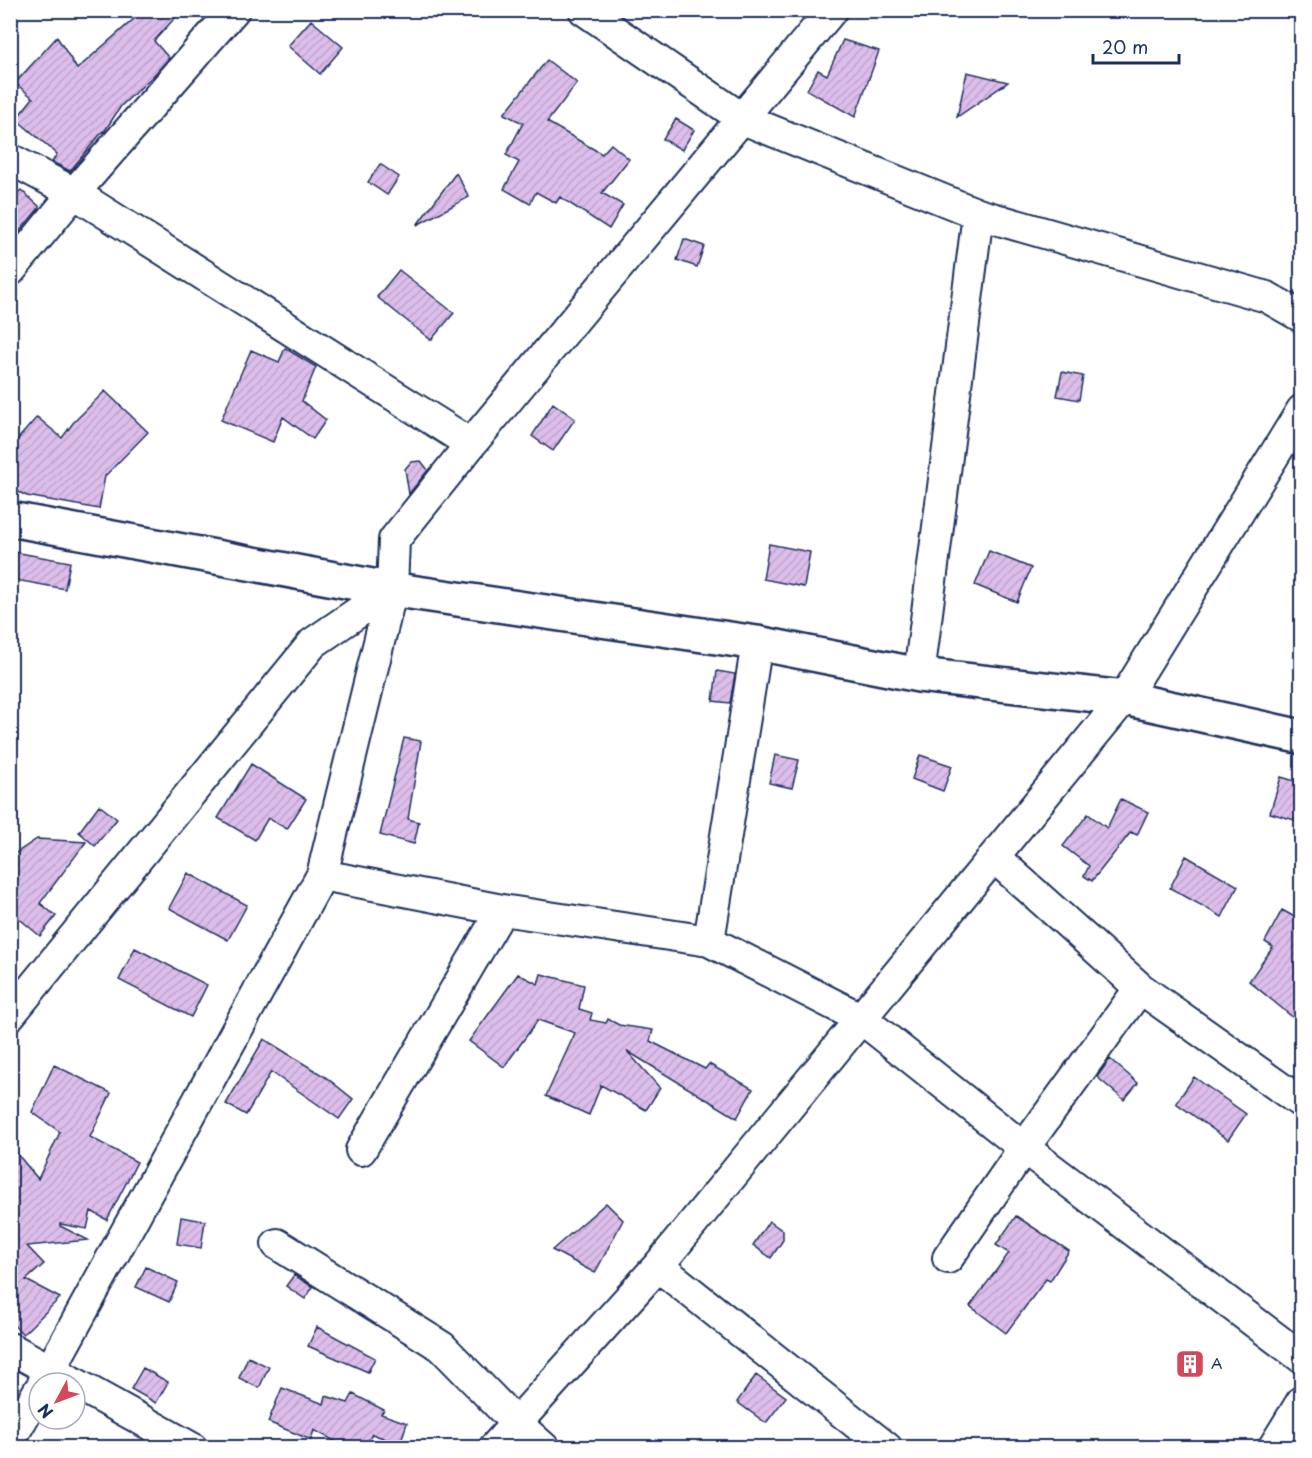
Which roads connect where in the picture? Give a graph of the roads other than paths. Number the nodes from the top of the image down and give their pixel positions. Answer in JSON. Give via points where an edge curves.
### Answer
{"nodes":[{"id":1,"x":234,"y":10,"type":"edge"},
{"id":2,"x":584,"y":10,"type":"edge"},
{"id":3,"x":832,"y":10,"type":"edge"},
{"id":4,"x":743,"y":119,"type":"junction"},
{"id":5,"x":10,"y":159,"type":"edge"},
{"id":6,"x":74,"y":193,"type":"junction"},
{"id":7,"x":978,"y":214,"type":"junction"},
{"id":8,"x":10,"y":272,"type":"edge"},
{"id":9,"x":1302,"y":317,"type":"edge"},
{"id":10,"x":1302,"y":410,"type":"edge"},
{"id":11,"x":471,"y":444,"type":"junction"},
{"id":12,"x":10,"y":519,"type":"edge"},
{"id":13,"x":392,"y":589,"type":"junction"},
{"id":14,"x":757,"y":644,"type":"junction"},
{"id":15,"x":919,"y":675,"type":"junction"},
{"id":16,"x":1124,"y":698,"type":"junction"},
{"id":17,"x":1302,"y":736,"type":"edge"},
{"id":18,"x":994,"y":857,"type":"junction"},
{"id":19,"x":322,"y":875,"type":"junction"},
{"id":20,"x":502,"y":910,"type":"junction"},
{"id":21,"x":709,"y":941,"type":"junction"},
{"id":22,"x":1140,"y":988,"type":"junction"},
{"id":23,"x":10,"y":1015,"type":"edge"},
{"id":24,"x":862,"y":1019,"type":"junction"},
{"id":25,"x":1302,"y":1103,"type":"edge"},
{"id":26,"x":1024,"y":1148,"type":"junction"},
{"id":27,"x":361,"y":1150,"type":"dead end"},
{"id":28,"x":277,"y":1244,"type":"dead end"},
{"id":29,"x":948,"y":1258,"type":"dead end"},
{"id":30,"x":658,"y":1266,"type":"junction"},
{"id":31,"x":10,"y":1348,"type":"edge"},
{"id":32,"x":1302,"y":1359,"type":"edge"},
{"id":33,"x":41,"y":1371,"type":"edge"},
{"id":34,"x":62,"y":1371,"type":"edge"},
{"id":35,"x":87,"y":1397,"type":"edge"},
{"id":36,"x":1302,"y":1401,"type":"edge"},
{"id":37,"x":27,"y":1419,"type":"edge"},
{"id":38,"x":516,"y":1423,"type":"junction"},
{"id":39,"x":10,"y":1440,"type":"edge"},
{"id":40,"x":192,"y":1448,"type":"edge"},
{"id":41,"x":494,"y":1448,"type":"edge"},
{"id":42,"x":544,"y":1448,"type":"edge"},
{"id":43,"x":887,"y":1448,"type":"edge"},
{"id":44,"x":1273,"y":1448,"type":"edge"}],
"edges":[{"from":1,"to":6,"type":"street"},
{"from":2,"to":4,"type":"street"},
{"from":3,"to":4,"type":"street"},
{"from":4,"to":7,"type":"street"},
{"from":4,"to":11,"type":"street"},
{"from":5,"to":6,"type":"street"},
{"from":6,"to":8,"type":"street"},
{"from":6,"to":11,"type":"street"},
{"from":7,"to":9,"type":"street","via":[[1268,297]]},
{"from":7,"to":15,"type":"street"},
{"from":10,"to":16,"type":"street"},
{"from":11,"to":13,"type":"street","via":[[394,540]]},
{"from":12,"to":13,"type":"street"},
{"from":13,"to":14,"type":"street"},
{"from":13,"to":19,"type":"street"},
{"from":13,"to":23,"type":"street","via":[[313,643]]},
{"from":14,"to":15,"type":"street"},
{"from":14,"to":21,"type":"street"},
{"from":15,"to":16,"type":"street"},
{"from":16,"to":17,"type":"street"},
{"from":16,"to":18,"type":"street"},
{"from":18,"to":22,"type":"street"},
{"from":18,"to":24,"type":"street"},
{"from":19,"to":20,"type":"street"},
{"from":19,"to":34,"type":"street"},
{"from":20,"to":21,"type":"street"},
{"from":20,"to":27,"type":"street"},
{"from":21,"to":24,"type":"street"},
{"from":22,"to":25,"type":"street"},
{"from":22,"to":26,"type":"street"},
{"from":24,"to":26,"type":"street"},
{"from":24,"to":30,"type":"street"},
{"from":26,"to":29,"type":"street"},
{"from":26,"to":32,"type":"street"},
{"from":28,"to":38,"type":"street","via":[[442,1347]]},
{"from":30,"to":38,"type":"street"},
{"from":30,"to":43,"type":"street"},
{"from":31,"to":33,"type":"street"},
{"from":35,"to":40,"type":"street"},
{"from":36,"to":44,"type":"street"},
{"from":37,"to":39,"type":"street"},
{"from":38,"to":41,"type":"street"},
{"from":38,"to":42,"type":"street"}]}
